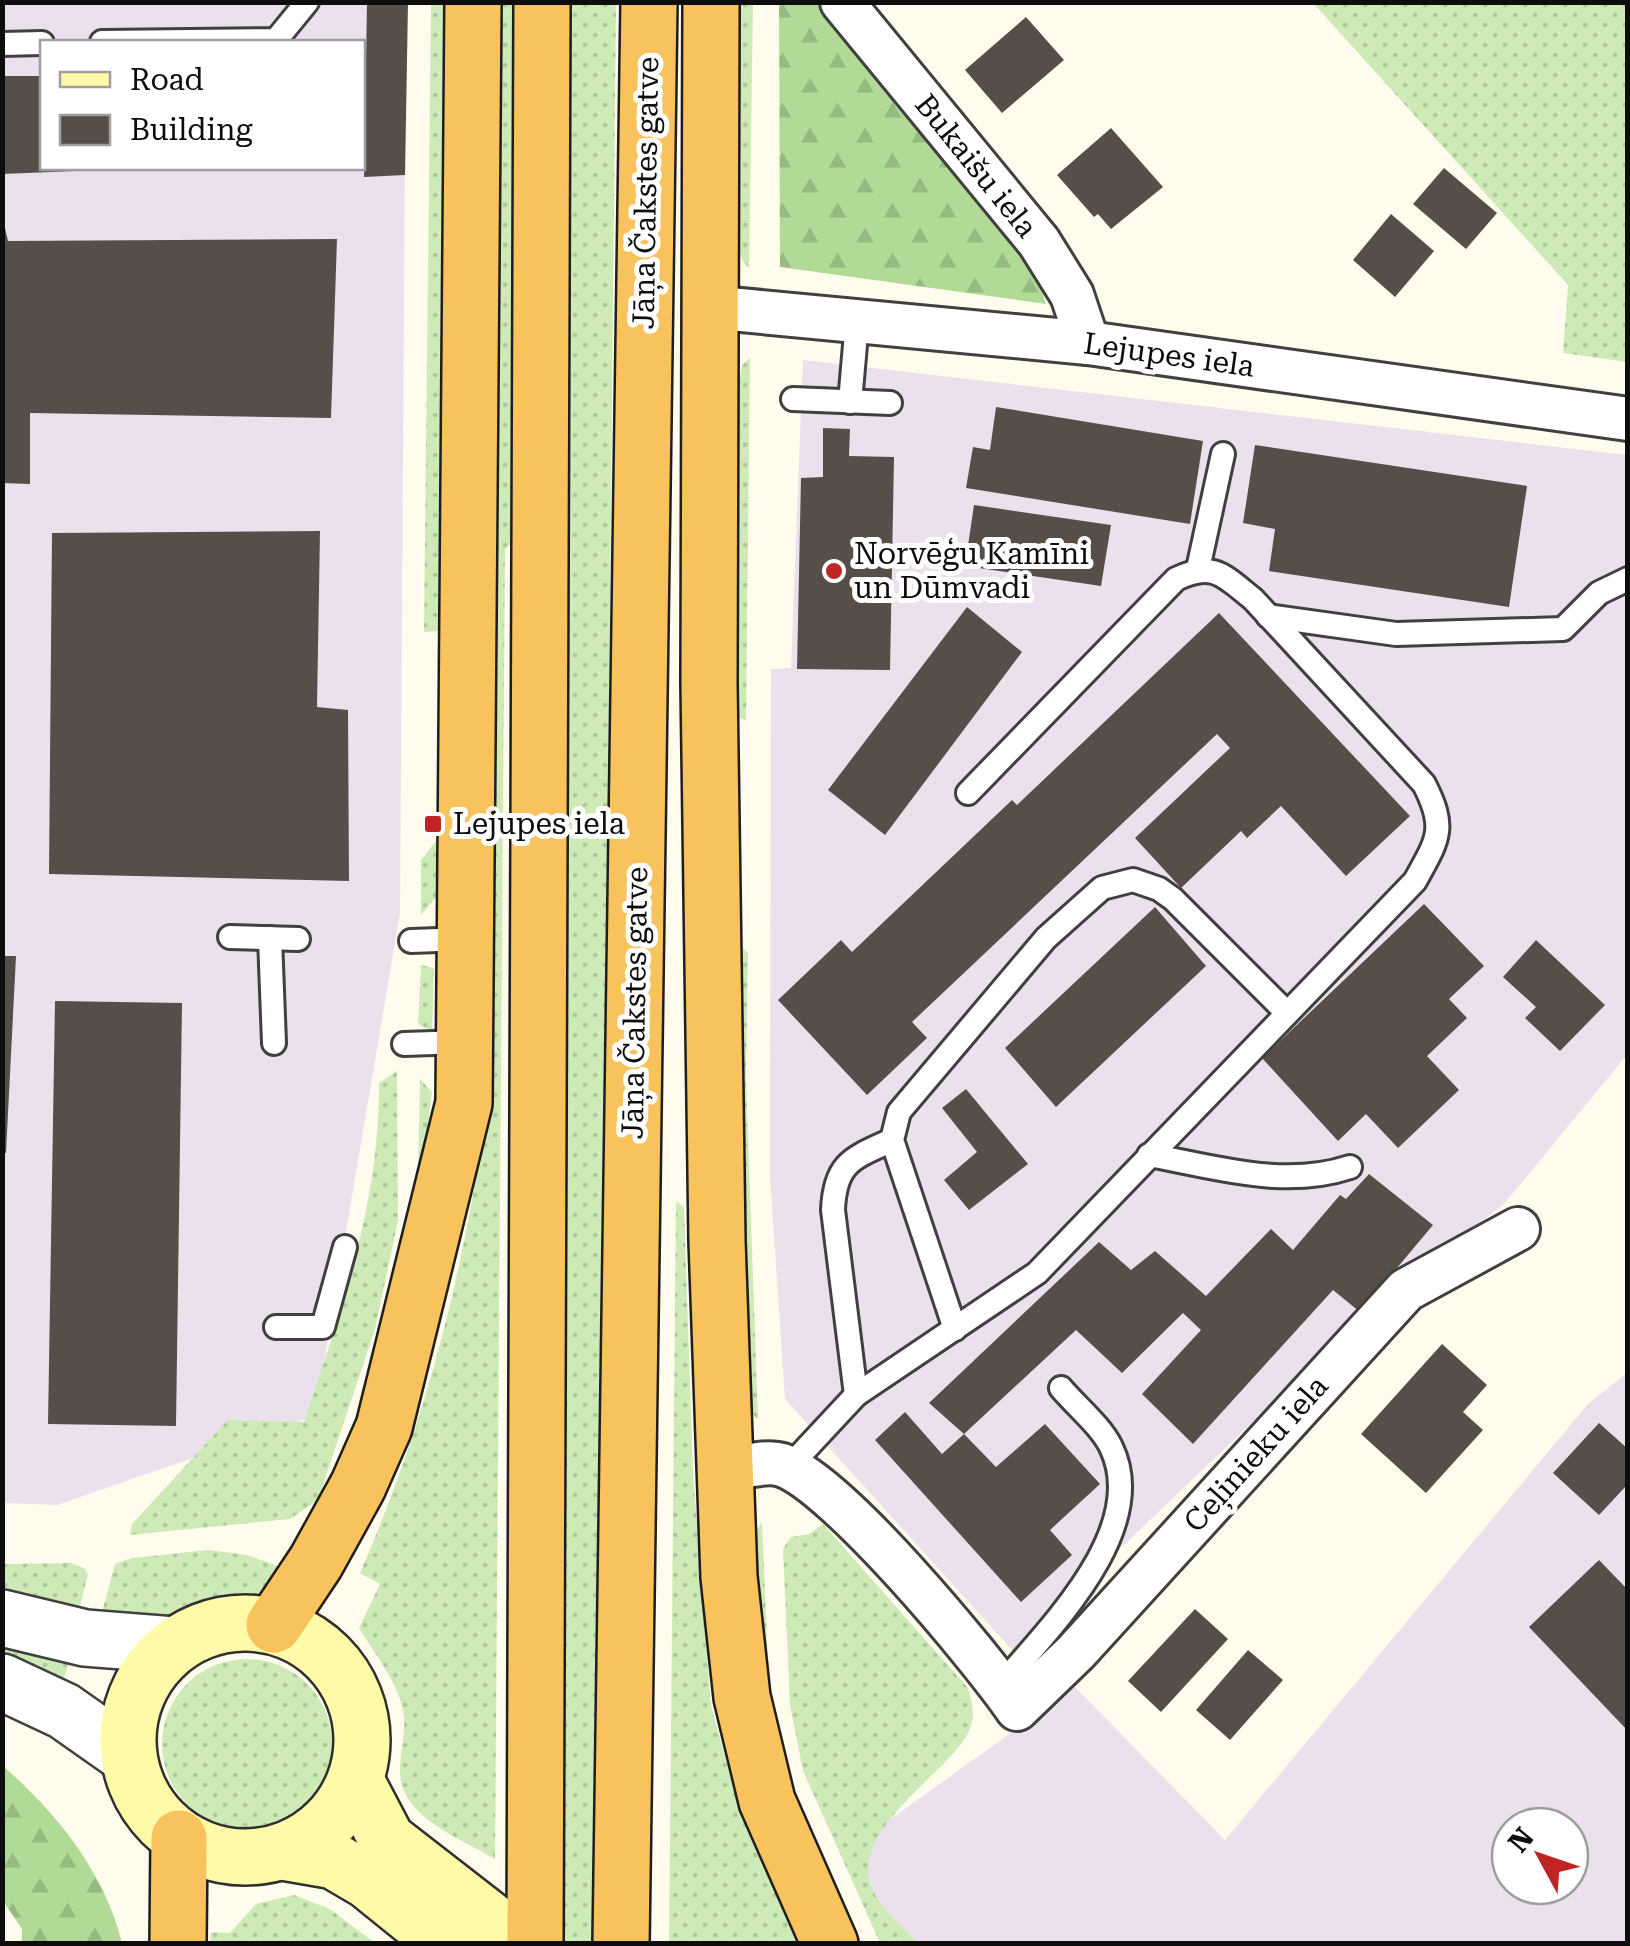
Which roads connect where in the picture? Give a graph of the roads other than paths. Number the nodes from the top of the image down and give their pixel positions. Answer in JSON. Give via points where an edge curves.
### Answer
{"nodes":[{"id":1,"x":306,"y":2,"type":"edge"},
{"id":2,"x":473,"y":2,"type":"edge"},
{"id":3,"x":542,"y":2,"type":"edge"},
{"id":4,"x":649,"y":2,"type":"edge"},
{"id":5,"x":711,"y":2,"type":"edge"},
{"id":6,"x":842,"y":2,"type":"edge"},
{"id":7,"x":276,"y":40,"type":"edge"},
{"id":8,"x":40,"y":43,"type":"edge"},
{"id":9,"x":2,"y":44,"type":"edge"},
{"id":10,"x":708,"y":306,"type":"junction"},
{"id":11,"x":858,"y":322,"type":"junction"},
{"id":12,"x":1088,"y":343,"type":"junction"},
{"id":13,"x":793,"y":399,"type":"dead end"},
{"id":14,"x":850,"y":402,"type":"junction"},
{"id":15,"x":890,"y":403,"type":"dead end"},
{"id":16,"x":1628,"y":420,"type":"edge"},
{"id":17,"x":1223,"y":454,"type":"dead end"},
{"id":18,"x":1198,"y":569,"type":"junction"},
{"id":19,"x":1628,"y":579,"type":"edge"},
{"id":20,"x":1268,"y":616,"type":"junction"},
{"id":21,"x":968,"y":793,"type":"dead end"},
{"id":22,"x":230,"y":937,"type":"dead end"},
{"id":23,"x":270,"y":938,"type":"junction"},
{"id":24,"x":298,"y":939,"type":"dead end"},
{"id":25,"x":466,"y":940,"type":"junction"},
{"id":26,"x":410,"y":941,"type":"dead end"},
{"id":27,"x":1287,"y":1012,"type":"junction"},
{"id":28,"x":464,"y":1042,"type":"junction"},
{"id":29,"x":274,"y":1043,"type":"dead end"},
{"id":30,"x":404,"y":1044,"type":"dead end"},
{"id":31,"x":892,"y":1140,"type":"junction"},
{"id":32,"x":1149,"y":1155,"type":"junction"},
{"id":33,"x":1350,"y":1167,"type":"dead end"},
{"id":34,"x":1518,"y":1229,"type":"dead end"},
{"id":35,"x":344,"y":1247,"type":"dead end"},
{"id":36,"x":276,"y":1327,"type":"dead end"},
{"id":37,"x":955,"y":1329,"type":"junction"},
{"id":38,"x":1061,"y":1388,"type":"dead end"},
{"id":39,"x":856,"y":1394,"type":"junction"},
{"id":40,"x":788,"y":1468,"type":"junction"},
{"id":41,"x":728,"y":1469,"type":"junction"},
{"id":42,"x":2,"y":1618,"type":"edge"},
{"id":43,"x":274,"y":1625,"type":"junction"},
{"id":44,"x":174,"y":1645,"type":"junction"},
{"id":45,"x":2,"y":1682,"type":"edge"},
{"id":46,"x":1009,"y":1697,"type":"junction"},
{"id":47,"x":128,"y":1756,"type":"junction"},
{"id":48,"x":356,"y":1780,"type":"junction"},
{"id":49,"x":179,"y":1838,"type":"junction"},
{"id":50,"x":282,"y":1852,"type":"junction"},
{"id":51,"x":499,"y":1938,"type":"edge"},
{"id":52,"x":178,"y":1944,"type":"edge"},
{"id":53,"x":622,"y":1944,"type":"edge"},
{"id":54,"x":830,"y":1944,"type":"edge"}],
"edges":[{"from":1,"to":7,"type":"lane"},
{"from":2,"to":25,"type":"highway"},
{"from":3,"to":51,"type":"highway"},
{"from":4,"to":53,"type":"highway","name":"Jāņa Čakstes gatve"},
{"from":5,"to":10,"type":"highway"},
{"from":6,"to":12,"type":"street","name":"Bukaišu iela","via":[[1039,242],[1072,296]]},
{"from":8,"to":9,"type":"lane"},
{"from":10,"to":11,"type":"street","name":"Lejupes iela"},
{"from":10,"to":41,"type":"highway","via":[[717,1201]]},
{"from":11,"to":12,"type":"street","name":"Lejupes iela"},
{"from":11,"to":14,"type":"lane"},
{"from":12,"to":16,"type":"street","name":"Lejupes iela"},
{"from":13,"to":14,"type":"lane"},
{"from":14,"to":15,"type":"lane"},
{"from":17,"to":18,"type":"lane"},
{"from":18,"to":20,"type":"lane","via":[[1220,572]]},
{"from":18,"to":21,"type":"lane","via":[[1176,579]]},
{"from":19,"to":20,"type":"lane","via":[[1599,593],[1563,630],[1396,634]]},
{"from":20,"to":27,"type":"lane","via":[[1424,784],[1440,816],[1436,842],[1415,881]]},
{"from":22,"to":23,"type":"lane"},
{"from":23,"to":24,"type":"lane"},
{"from":23,"to":29,"type":"lane"},
{"from":25,"to":26,"type":"lane"},
{"from":25,"to":28,"type":"highway"},
{"from":27,"to":31,"type":"lane","via":[[1159,888],[1133,880],[1102,888],[1046,938],[900,1112]]},
{"from":27,"to":32,"type":"lane"},
{"from":28,"to":30,"type":"lane"},
{"from":28,"to":43,"type":"highway","via":[[464,1103],[396,1392],[358,1486]]},
{"from":31,"to":37,"type":"lane"},
{"from":31,"to":39,"type":"lane","via":[[854,1157],[834,1184]]},
{"from":32,"to":33,"type":"lane","via":[[1272,1178]]},
{"from":32,"to":37,"type":"lane","via":[[1037,1272]]},
{"from":34,"to":46,"type":"street","name":"Ceļinieku iela","via":[[1406,1290],[1089,1638]]},
{"from":35,"to":36,"type":"lane","via":[[323,1327]]},
{"from":37,"to":39,"type":"lane"},
{"from":38,"to":46,"type":"lane","via":[[1111,1446],[1120,1488],[1115,1521],[1092,1572]]},
{"from":39,"to":40,"type":"lane"},
{"from":40,"to":41,"type":"street"},
{"from":40,"to":46,"type":"street","via":[[856,1521]]},
{"from":41,"to":54,"type":"highway","via":[[729,1577],[742,1697],[768,1801]]},
{"from":42,"to":44,"type":"street","via":[[85,1638]]},
{"from":43,"to":44,"type":"main road","via":[[222,1625]]},
{"from":43,"to":48,"type":"main road","via":[[312,1644],[342,1673],[362,1726]]},
{"from":44,"to":47,"type":"main road","via":[[136,1694],[127,1724]]},
{"from":45,"to":47,"type":"street","via":[[64,1711]]},
{"from":47,"to":49,"type":"main road","via":[[155,1817]]},
{"from":48,"to":50,"type":"main road","via":[[338,1812]]},
{"from":48,"to":51,"type":"main road","via":[[387,1840]]},
{"from":49,"to":50,"type":"main road","via":[[212,1854]]},
{"from":49,"to":52,"type":"highway"},
{"from":50,"to":51,"type":"main road","via":[[334,1861]]}]}
